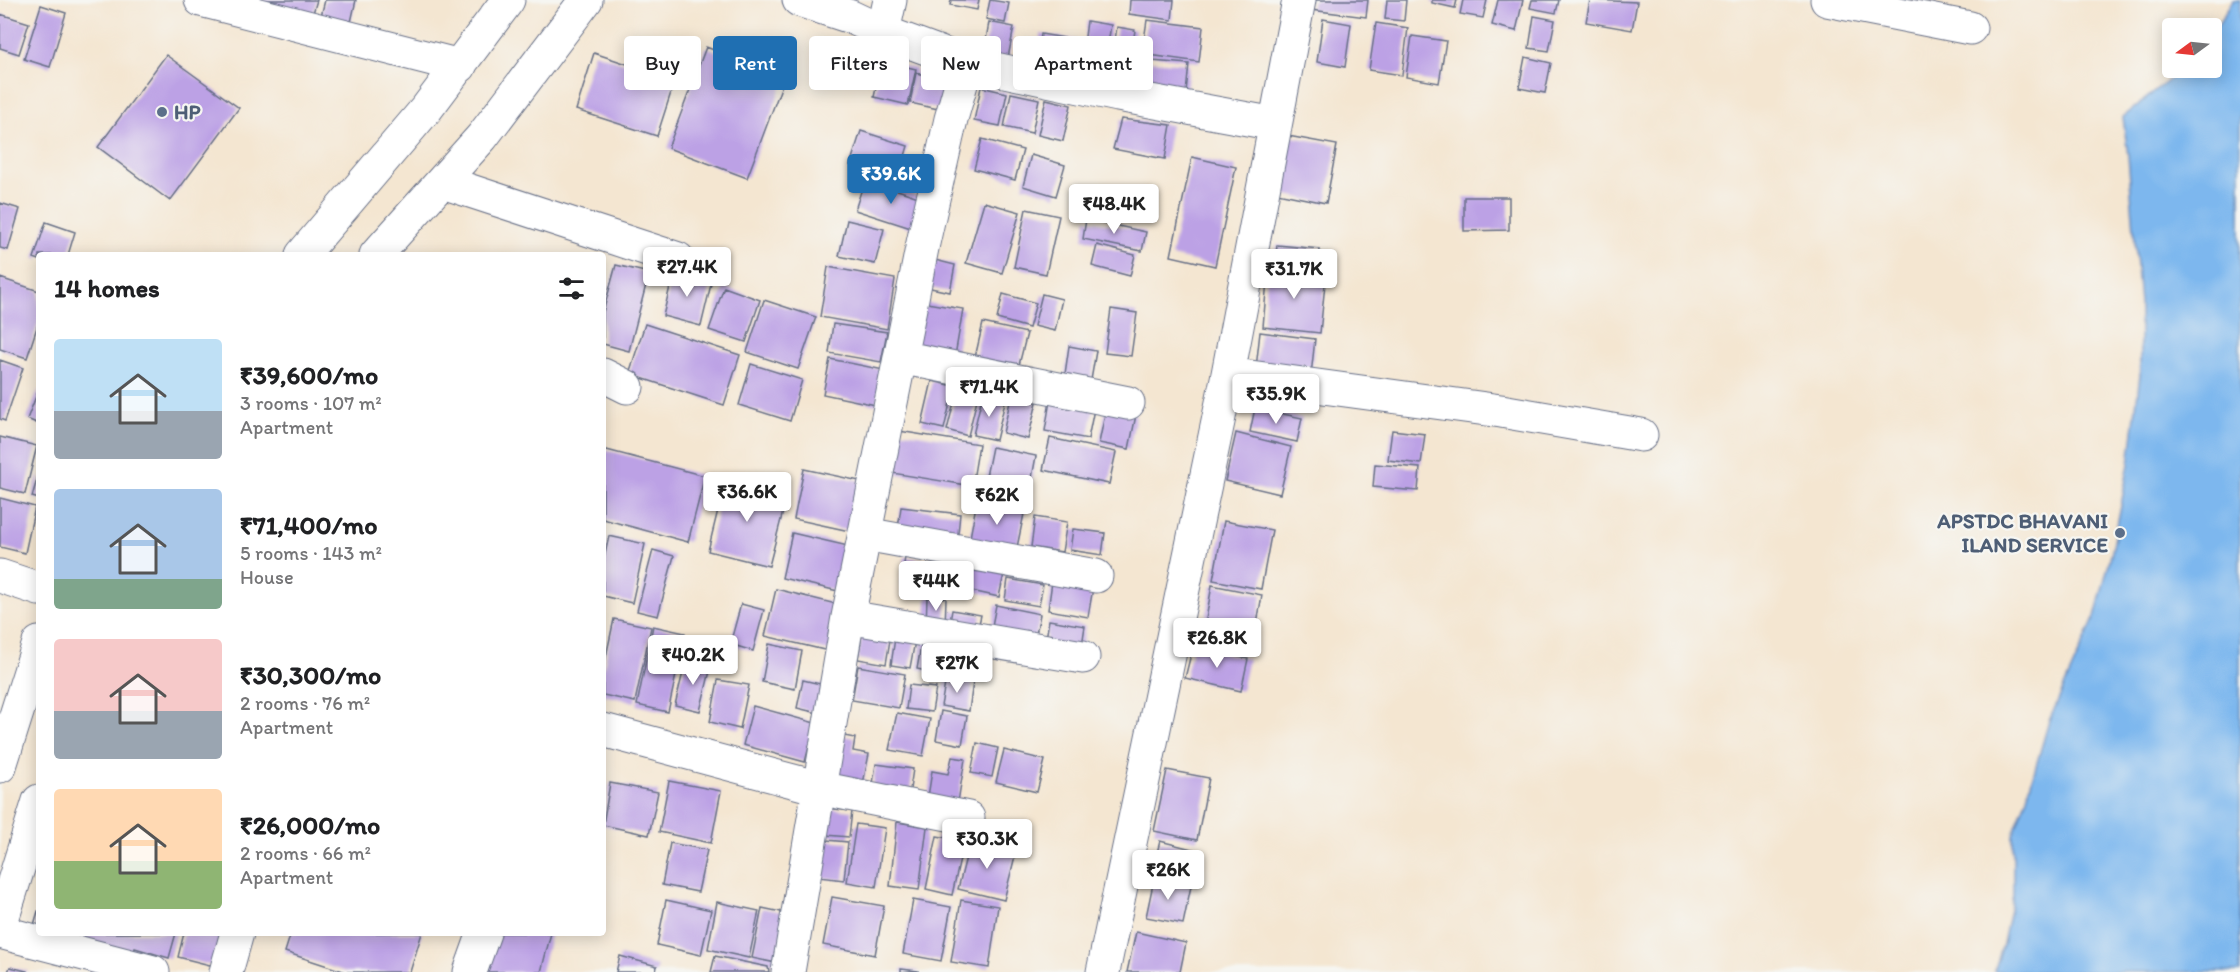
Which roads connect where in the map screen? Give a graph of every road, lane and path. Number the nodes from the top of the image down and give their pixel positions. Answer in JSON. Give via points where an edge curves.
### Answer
{"nodes":[{"id":1,"x":201,"y":0,"type":"edge"},
{"id":2,"x":508,"y":0,"type":"edge"},
{"id":3,"x":586,"y":0,"type":"edge"},
{"id":4,"x":799,"y":0,"type":"edge"},
{"id":5,"x":891,"y":0,"type":"edge"},
{"id":6,"x":1299,"y":0,"type":"edge"},
{"id":7,"x":1827,"y":0,"type":"edge"},
{"id":8,"x":1970,"y":28,"type":"dead end"},
{"id":9,"x":883,"y":32,"type":"junction"},
{"id":10,"x":921,"y":46,"type":"edge"},
{"id":11,"x":460,"y":66,"type":"junction"},
{"id":12,"x":1001,"y":70,"type":"edge"},
{"id":13,"x":960,"y":90,"type":"edge"},
{"id":14,"x":1275,"y":124,"type":"junction"},
{"id":15,"x":442,"y":182,"type":"junction"},
{"id":16,"x":305,"y":252,"type":"edge"},
{"id":17,"x":379,"y":252,"type":"edge"},
{"id":18,"x":678,"y":260,"type":"dead end"},
{"id":19,"x":900,"y":357,"type":"junction"},
{"id":20,"x":1228,"y":374,"type":"junction"},
{"id":21,"x":1128,"y":403,"type":"dead end"},
{"id":22,"x":1641,"y":435,"type":"dead end"},
{"id":23,"x":865,"y":534,"type":"junction"},
{"id":24,"x":0,"y":576,"type":"edge"},
{"id":25,"x":1096,"y":576,"type":"dead end"},
{"id":26,"x":36,"y":588,"type":"edge"},
{"id":27,"x":848,"y":617,"type":"junction"},
{"id":28,"x":36,"y":652,"type":"edge"},
{"id":29,"x":1083,"y":657,"type":"dead end"},
{"id":30,"x":606,"y":731,"type":"edge"},
{"id":31,"x":0,"y":766,"type":"edge"},
{"id":32,"x":819,"y":789,"type":"junction"},
{"id":33,"x":36,"y":811,"type":"edge"},
{"id":34,"x":968,"y":819,"type":"dead end"},
{"id":35,"x":0,"y":926,"type":"edge"},
{"id":36,"x":0,"y":932,"type":"edge"},
{"id":37,"x":236,"y":936,"type":"edge"},
{"id":38,"x":483,"y":936,"type":"edge"},
{"id":39,"x":153,"y":972,"type":"edge"},
{"id":40,"x":226,"y":972,"type":"edge"},
{"id":41,"x":470,"y":972,"type":"edge"},
{"id":42,"x":788,"y":972,"type":"edge"},
{"id":43,"x":1103,"y":972,"type":"edge"}],
"edges":[{"from":1,"to":11,"type":"main road"},
{"from":2,"to":11,"type":"main road"},
{"from":3,"to":15,"type":"main road","via":[[482,137]]},
{"from":4,"to":9,"type":"main road"},
{"from":5,"to":9,"type":"main road"},
{"from":6,"to":14,"type":"main road"},
{"from":7,"to":8,"type":"main road"},
{"from":9,"to":10,"type":"main road"},
{"from":11,"to":16,"type":"main road"},
{"from":12,"to":14,"type":"main road"},
{"from":13,"to":19,"type":"main road","via":[[935,186]]},
{"from":14,"to":20,"type":"main road"},
{"from":15,"to":17,"type":"main road"},
{"from":15,"to":18,"type":"main road"},
{"from":19,"to":21,"type":"main road"},
{"from":19,"to":23,"type":"main road"},
{"from":20,"to":22,"type":"main road"},
{"from":20,"to":43,"type":"main road"},
{"from":23,"to":25,"type":"main road"},
{"from":23,"to":27,"type":"main road"},
{"from":24,"to":26,"type":"main road"},
{"from":27,"to":29,"type":"main road"},
{"from":27,"to":32,"type":"main road"},
{"from":28,"to":31,"type":"main road"},
{"from":30,"to":32,"type":"main road"},
{"from":32,"to":34,"type":"main road"},
{"from":32,"to":42,"type":"main road"},
{"from":33,"to":35,"type":"main road"},
{"from":36,"to":39,"type":"main road"},
{"from":37,"to":40,"type":"main road"},
{"from":38,"to":41,"type":"main road"}]}
